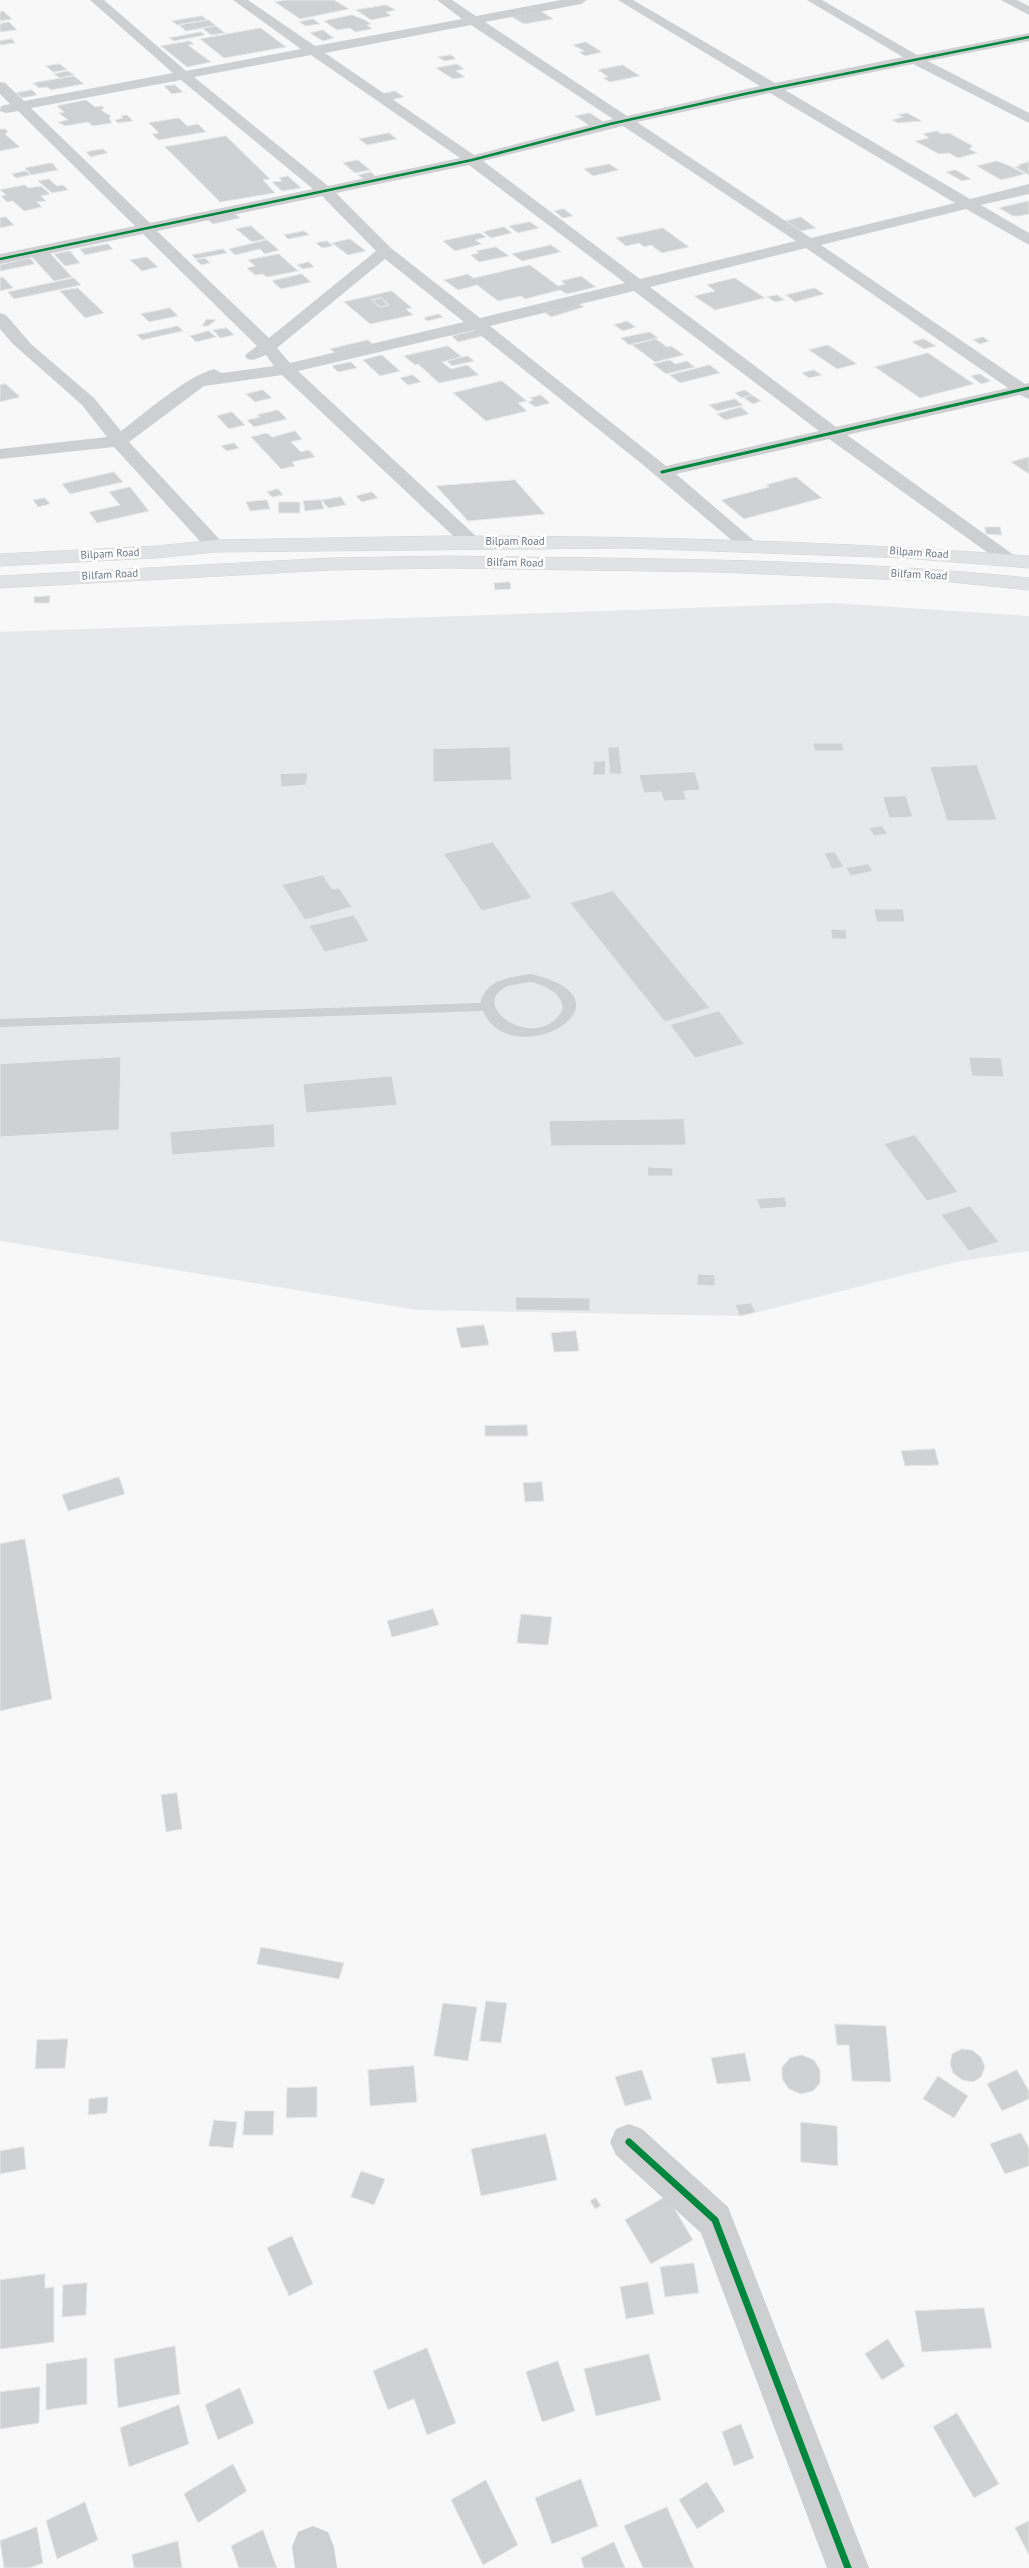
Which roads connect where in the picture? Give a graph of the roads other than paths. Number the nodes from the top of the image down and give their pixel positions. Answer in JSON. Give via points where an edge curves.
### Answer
{"nodes":[{"id":1,"x":96,"y":0,"type":"edge"},
{"id":2,"x":239,"y":0,"type":"edge"},
{"id":3,"x":443,"y":0,"type":"edge"},
{"id":4,"x":581,"y":0,"type":"edge"},
{"id":5,"x":624,"y":0,"type":"edge"},
{"id":6,"x":813,"y":0,"type":"edge"},
{"id":7,"x":1007,"y":0,"type":"edge"},
{"id":8,"x":1029,"y":10,"type":"edge"},
{"id":9,"x":475,"y":20,"type":"junction"},
{"id":10,"x":1029,"y":37,"type":"edge"},
{"id":11,"x":312,"y":51,"type":"junction"},
{"id":12,"x":916,"y":59,"type":"junction"},
{"id":13,"x":182,"y":75,"type":"junction"},
{"id":14,"x":0,"y":86,"type":"edge"},
{"id":15,"x":771,"y":86,"type":"junction"},
{"id":16,"x":19,"y":106,"type":"junction"},
{"id":17,"x":0,"y":110,"type":"edge"},
{"id":18,"x":1029,"y":119,"type":"edge"},
{"id":19,"x":622,"y":121,"type":"junction"},
{"id":20,"x":472,"y":160,"type":"junction"},
{"id":21,"x":1029,"y":189,"type":"edge"},
{"id":22,"x":325,"y":191,"type":"junction"},
{"id":23,"x":967,"y":204,"type":"junction"},
{"id":24,"x":143,"y":227,"type":"junction"},
{"id":25,"x":1029,"y":240,"type":"edge"},
{"id":26,"x":807,"y":242,"type":"junction"},
{"id":27,"x":385,"y":251,"type":"junction"},
{"id":28,"x":0,"y":259,"type":"edge"},
{"id":29,"x":634,"y":284,"type":"junction"},
{"id":30,"x":0,"y":318,"type":"edge"},
{"id":31,"x":478,"y":324,"type":"junction"},
{"id":32,"x":268,"y":347,"type":"junction"},
{"id":33,"x":286,"y":369,"type":"junction"},
{"id":34,"x":199,"y":382,"type":"junction"},
{"id":35,"x":1027,"y":391,"type":"edge"},
{"id":36,"x":834,"y":434,"type":"junction"},
{"id":37,"x":118,"y":441,"type":"junction"},
{"id":38,"x":0,"y":454,"type":"edge"},
{"id":39,"x":662,"y":472,"type":"junction"},
{"id":40,"x":471,"y":542,"type":"junction"},
{"id":41,"x":749,"y":545,"type":"junction"},
{"id":42,"x":215,"y":546,"type":"junction"},
{"id":43,"x":0,"y":560,"type":"edge"},
{"id":44,"x":1020,"y":561,"type":"edge"},
{"id":45,"x":0,"y":582,"type":"edge"},
{"id":46,"x":1029,"y":584,"type":"edge"},
{"id":47,"x":486,"y":1007,"type":"junction"},
{"id":48,"x":0,"y":1023,"type":"edge"},
{"id":49,"x":629,"y":2142,"type":"dead end"},
{"id":50,"x":848,"y":2568,"type":"edge"}],
"edges":[{"from":1,"to":13,"type":"street"},
{"from":2,"to":11,"type":"street"},
{"from":3,"to":9,"type":"street"},
{"from":4,"to":9,"type":"street"},
{"from":5,"to":15,"type":"street"},
{"from":6,"to":12,"type":"street"},
{"from":7,"to":8,"type":"street"},
{"from":9,"to":11,"type":"street"},
{"from":9,"to":19,"type":"street"},
{"from":10,"to":12,"type":"street"},
{"from":11,"to":13,"type":"street"},
{"from":11,"to":20,"type":"street"},
{"from":12,"to":15,"type":"street"},
{"from":12,"to":18,"type":"street"},
{"from":13,"to":16,"type":"street"},
{"from":13,"to":22,"type":"street"},
{"from":14,"to":16,"type":"street"},
{"from":15,"to":19,"type":"street"},
{"from":15,"to":23,"type":"street"},
{"from":16,"to":17,"type":"street"},
{"from":16,"to":24,"type":"street"},
{"from":19,"to":20,"type":"street"},
{"from":19,"to":26,"type":"street"},
{"from":20,"to":22,"type":"street"},
{"from":20,"to":29,"type":"street"},
{"from":21,"to":23,"type":"street"},
{"from":22,"to":24,"type":"street"},
{"from":22,"to":27,"type":"street"},
{"from":23,"to":25,"type":"street"},
{"from":23,"to":26,"type":"street"},
{"from":24,"to":28,"type":"street"},
{"from":24,"to":32,"type":"street"},
{"from":26,"to":29,"type":"street"},
{"from":26,"to":35,"type":"street"},
{"from":27,"to":31,"type":"street"},
{"from":27,"to":32,"type":"street"},
{"from":29,"to":31,"type":"street"},
{"from":29,"to":36,"type":"street"},
{"from":30,"to":37,"type":"street","via":[[25,349],[93,404]]},
{"from":31,"to":33,"type":"street"},
{"from":31,"to":39,"type":"street"},
{"from":32,"to":33,"type":"street"},
{"from":32,"to":34,"type":"street"},
{"from":33,"to":34,"type":"street"},
{"from":33,"to":40,"type":"street"},
{"from":34,"to":37,"type":"street"},
{"from":35,"to":36,"type":"street"},
{"from":36,"to":39,"type":"street"},
{"from":36,"to":44,"type":"street"},
{"from":37,"to":38,"type":"street"},
{"from":37,"to":42,"type":"street"},
{"from":39,"to":41,"type":"street"},
{"from":40,"to":41,"type":"main road","name":"Bilpam Road"},
{"from":40,"to":42,"type":"main road","name":"Bilpam Road"},
{"from":41,"to":44,"type":"main road","name":"Bilpam Road"},
{"from":42,"to":43,"type":"main road","name":"Bilpam Road"},
{"from":45,"to":46,"type":"main road","name":"Bilfam Road","via":[[312,565],[448,562],[716,566],[952,576]]},
{"from":47,"to":47,"type":"lane","via":[[498,1024],[525,1032],[552,1027],[563,1020],[569,1012],[570,1002],[566,993],[557,986],[531,978],[510,981],[493,989]]},
{"from":47,"to":48,"type":"lane"},
{"from":49,"to":50,"type":"street","via":[[715,2220]]}]}
